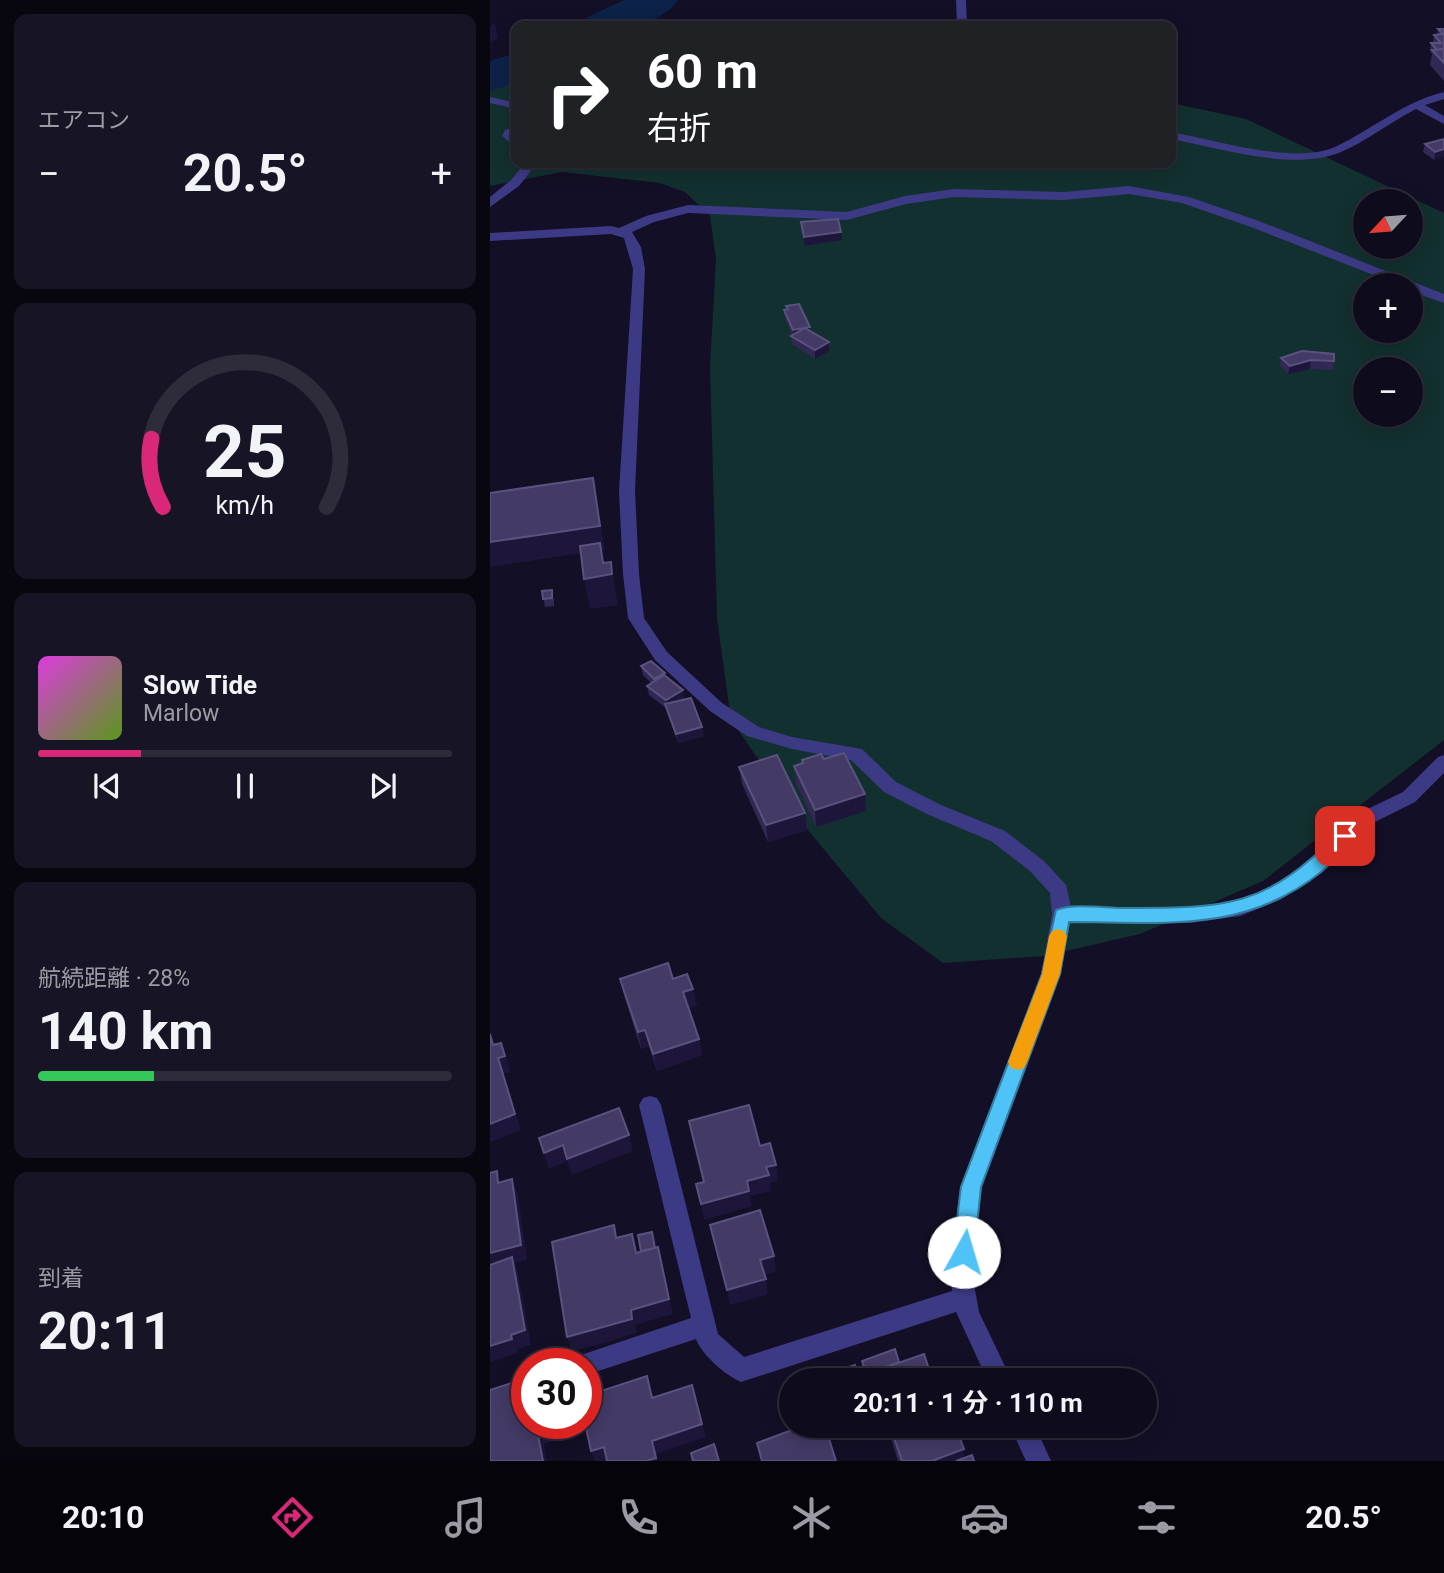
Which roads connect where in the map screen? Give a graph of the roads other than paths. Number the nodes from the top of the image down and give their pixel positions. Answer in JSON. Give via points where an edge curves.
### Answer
{"nodes":[{"id":1,"x":961,"y":0,"type":"edge"},
{"id":2,"x":962,"y":21,"type":"edge"},
{"id":3,"x":1444,"y":95,"type":"edge"},
{"id":4,"x":490,"y":100,"type":"edge"},
{"id":5,"x":1415,"y":104,"type":"junction"},
{"id":6,"x":511,"y":105,"type":"edge"},
{"id":7,"x":1444,"y":121,"type":"edge"},
{"id":8,"x":1176,"y":137,"type":"edge"},
{"id":9,"x":527,"y":168,"type":"edge"},
{"id":10,"x":490,"y":203,"type":"edge"},
{"id":11,"x":622,"y":232,"type":"junction"},
{"id":12,"x":490,"y":237,"type":"edge"},
{"id":13,"x":1380,"y":273,"type":"edge"},
{"id":14,"x":1423,"y":290,"type":"edge"},
{"id":15,"x":1444,"y":299,"type":"edge"},
{"id":16,"x":1444,"y":762,"type":"edge"},
{"id":17,"x":1062,"y":915,"type":"junction"},
{"id":18,"x":650,"y":1105,"type":"dead end"},
{"id":19,"x":965,"y":1298,"type":"junction"},
{"id":20,"x":704,"y":1325,"type":"junction"},
{"id":21,"x":602,"y":1359,"type":"edge"},
{"id":22,"x":994,"y":1368,"type":"edge"},
{"id":23,"x":1028,"y":1438,"type":"edge"},
{"id":24,"x":1039,"y":1461,"type":"edge"}],
"edges":[{"from":1,"to":2,"type":"street"},
{"from":3,"to":5,"type":"street"},
{"from":4,"to":6,"type":"street"},
{"from":5,"to":7,"type":"street"},
{"from":5,"to":8,"type":"street","via":[[1317,157],[1255,153]]},
{"from":9,"to":10,"type":"street"},
{"from":11,"to":12,"type":"street"},
{"from":11,"to":13,"type":"street","via":[[688,209],[847,216],[954,193],[1064,196],[1129,190],[1185,200]]},
{"from":11,"to":17,"type":"street","via":[[635,247],[639,269],[627,491],[636,618],[661,656],[716,707],[753,732],[856,754],[890,787],[998,836],[1059,890]]},
{"from":14,"to":15,"type":"street"},
{"from":16,"to":17,"type":"street","via":[[1409,797],[1360,821],[1316,867],[1273,895],[1240,908],[1190,915]]},
{"from":17,"to":19,"type":"street","via":[[1051,974],[971,1187],[961,1273]]},
{"from":18,"to":20,"type":"street"},
{"from":19,"to":20,"type":"street","via":[[741,1370],[708,1340]]},
{"from":19,"to":22,"type":"street"},
{"from":20,"to":21,"type":"street"},
{"from":23,"to":24,"type":"street"}]}
